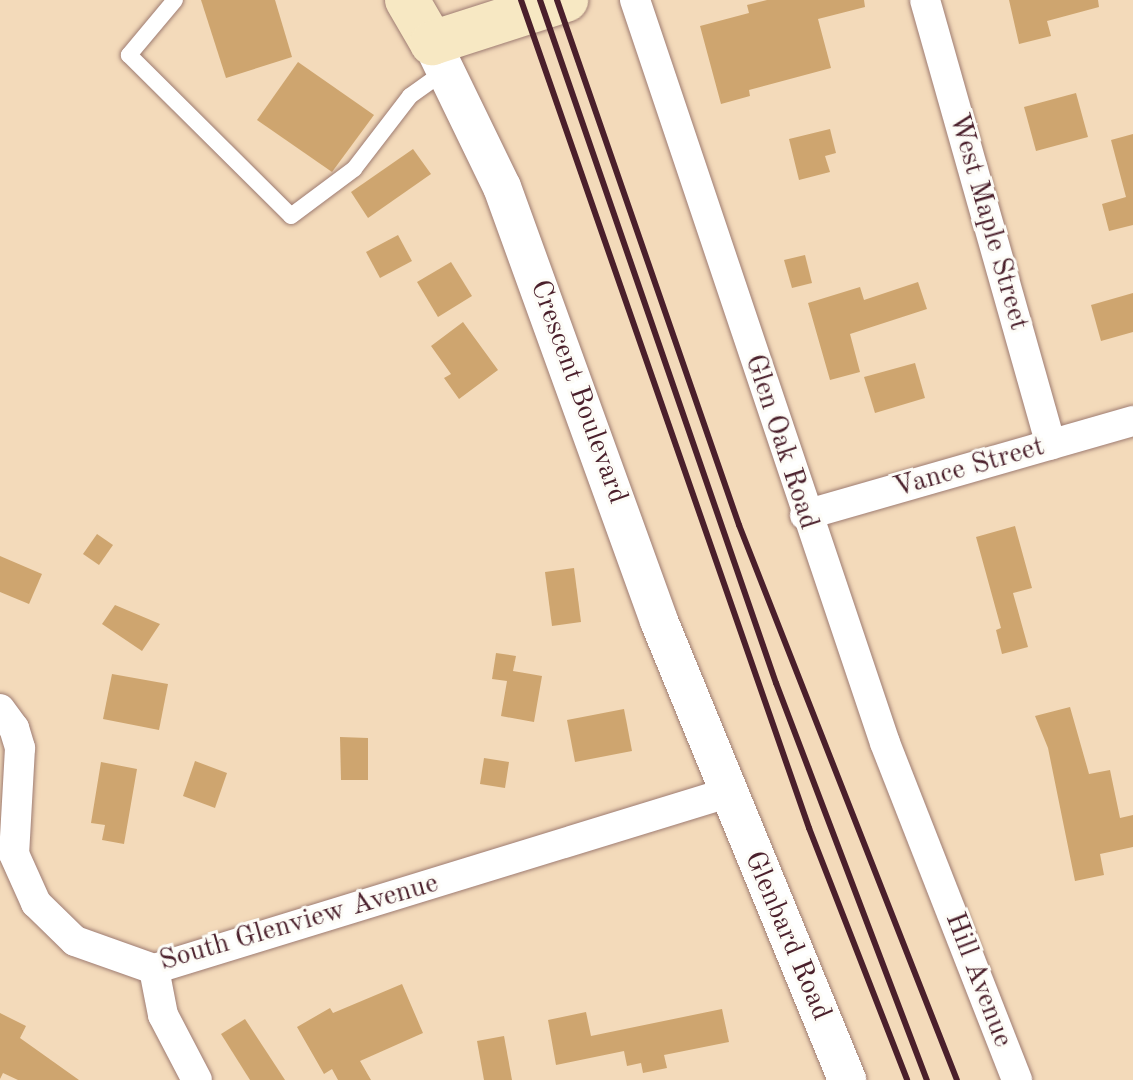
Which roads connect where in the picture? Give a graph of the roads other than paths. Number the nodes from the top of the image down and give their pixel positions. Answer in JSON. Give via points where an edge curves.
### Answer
{"nodes":[{"id":1,"x":175,"y":0,"type":"edge"},
{"id":2,"x":407,"y":0,"type":"edge"},
{"id":3,"x":566,"y":0,"type":"edge"},
{"id":4,"x":635,"y":0,"type":"edge"},
{"id":5,"x":925,"y":0,"type":"edge"},
{"id":6,"x":439,"y":57,"type":"junction"},
{"id":7,"x":1133,"y":421,"type":"edge"},
{"id":8,"x":1051,"y":444,"type":"junction"},
{"id":9,"x":805,"y":515,"type":"junction"},
{"id":10,"x":0,"y":709,"type":"edge"},
{"id":11,"x":727,"y":793,"type":"junction"},
{"id":12,"x":940,"y":879,"type":"joint"},
{"id":13,"x":154,"y":969,"type":"junction"},
{"id":14,"x":193,"y":1073,"type":"edge"},
{"id":15,"x":847,"y":1080,"type":"edge"},
{"id":16,"x":1017,"y":1080,"type":"edge"}],
"edges":[{"from":1,"to":6,"type":"lane","via":[[129,55],[291,216],[354,169]]},
{"from":2,"to":6,"type":"main road","name":"Crescent Boulevard"},
{"from":3,"to":6,"type":"main road"},
{"from":4,"to":9,"type":"street","name":"Glen Oak Road"},
{"from":5,"to":8,"type":"street","name":"West Maple Street"},
{"from":6,"to":11,"type":"street","name":"Crescent Boulevard","via":[[502,187]]},
{"from":7,"to":8,"type":"street","name":"Vance Street"},
{"from":8,"to":9,"type":"street","name":"Vance Street"},
{"from":9,"to":12,"type":"street","name":"Glen Oak Road"},
{"from":10,"to":13,"type":"street","name":"South Glenview Avenue","via":[[20,748],[12,829],[14,854],[29,891],[52,923],[75,941]]},
{"from":11,"to":13,"type":"street","name":"South Glenview Avenue"},
{"from":11,"to":15,"type":"street","name":"Glenbard Road"},
{"from":12,"to":16,"type":"street","name":"Hill Avenue"},
{"from":13,"to":14,"type":"street","via":[[163,1015]]}]}
